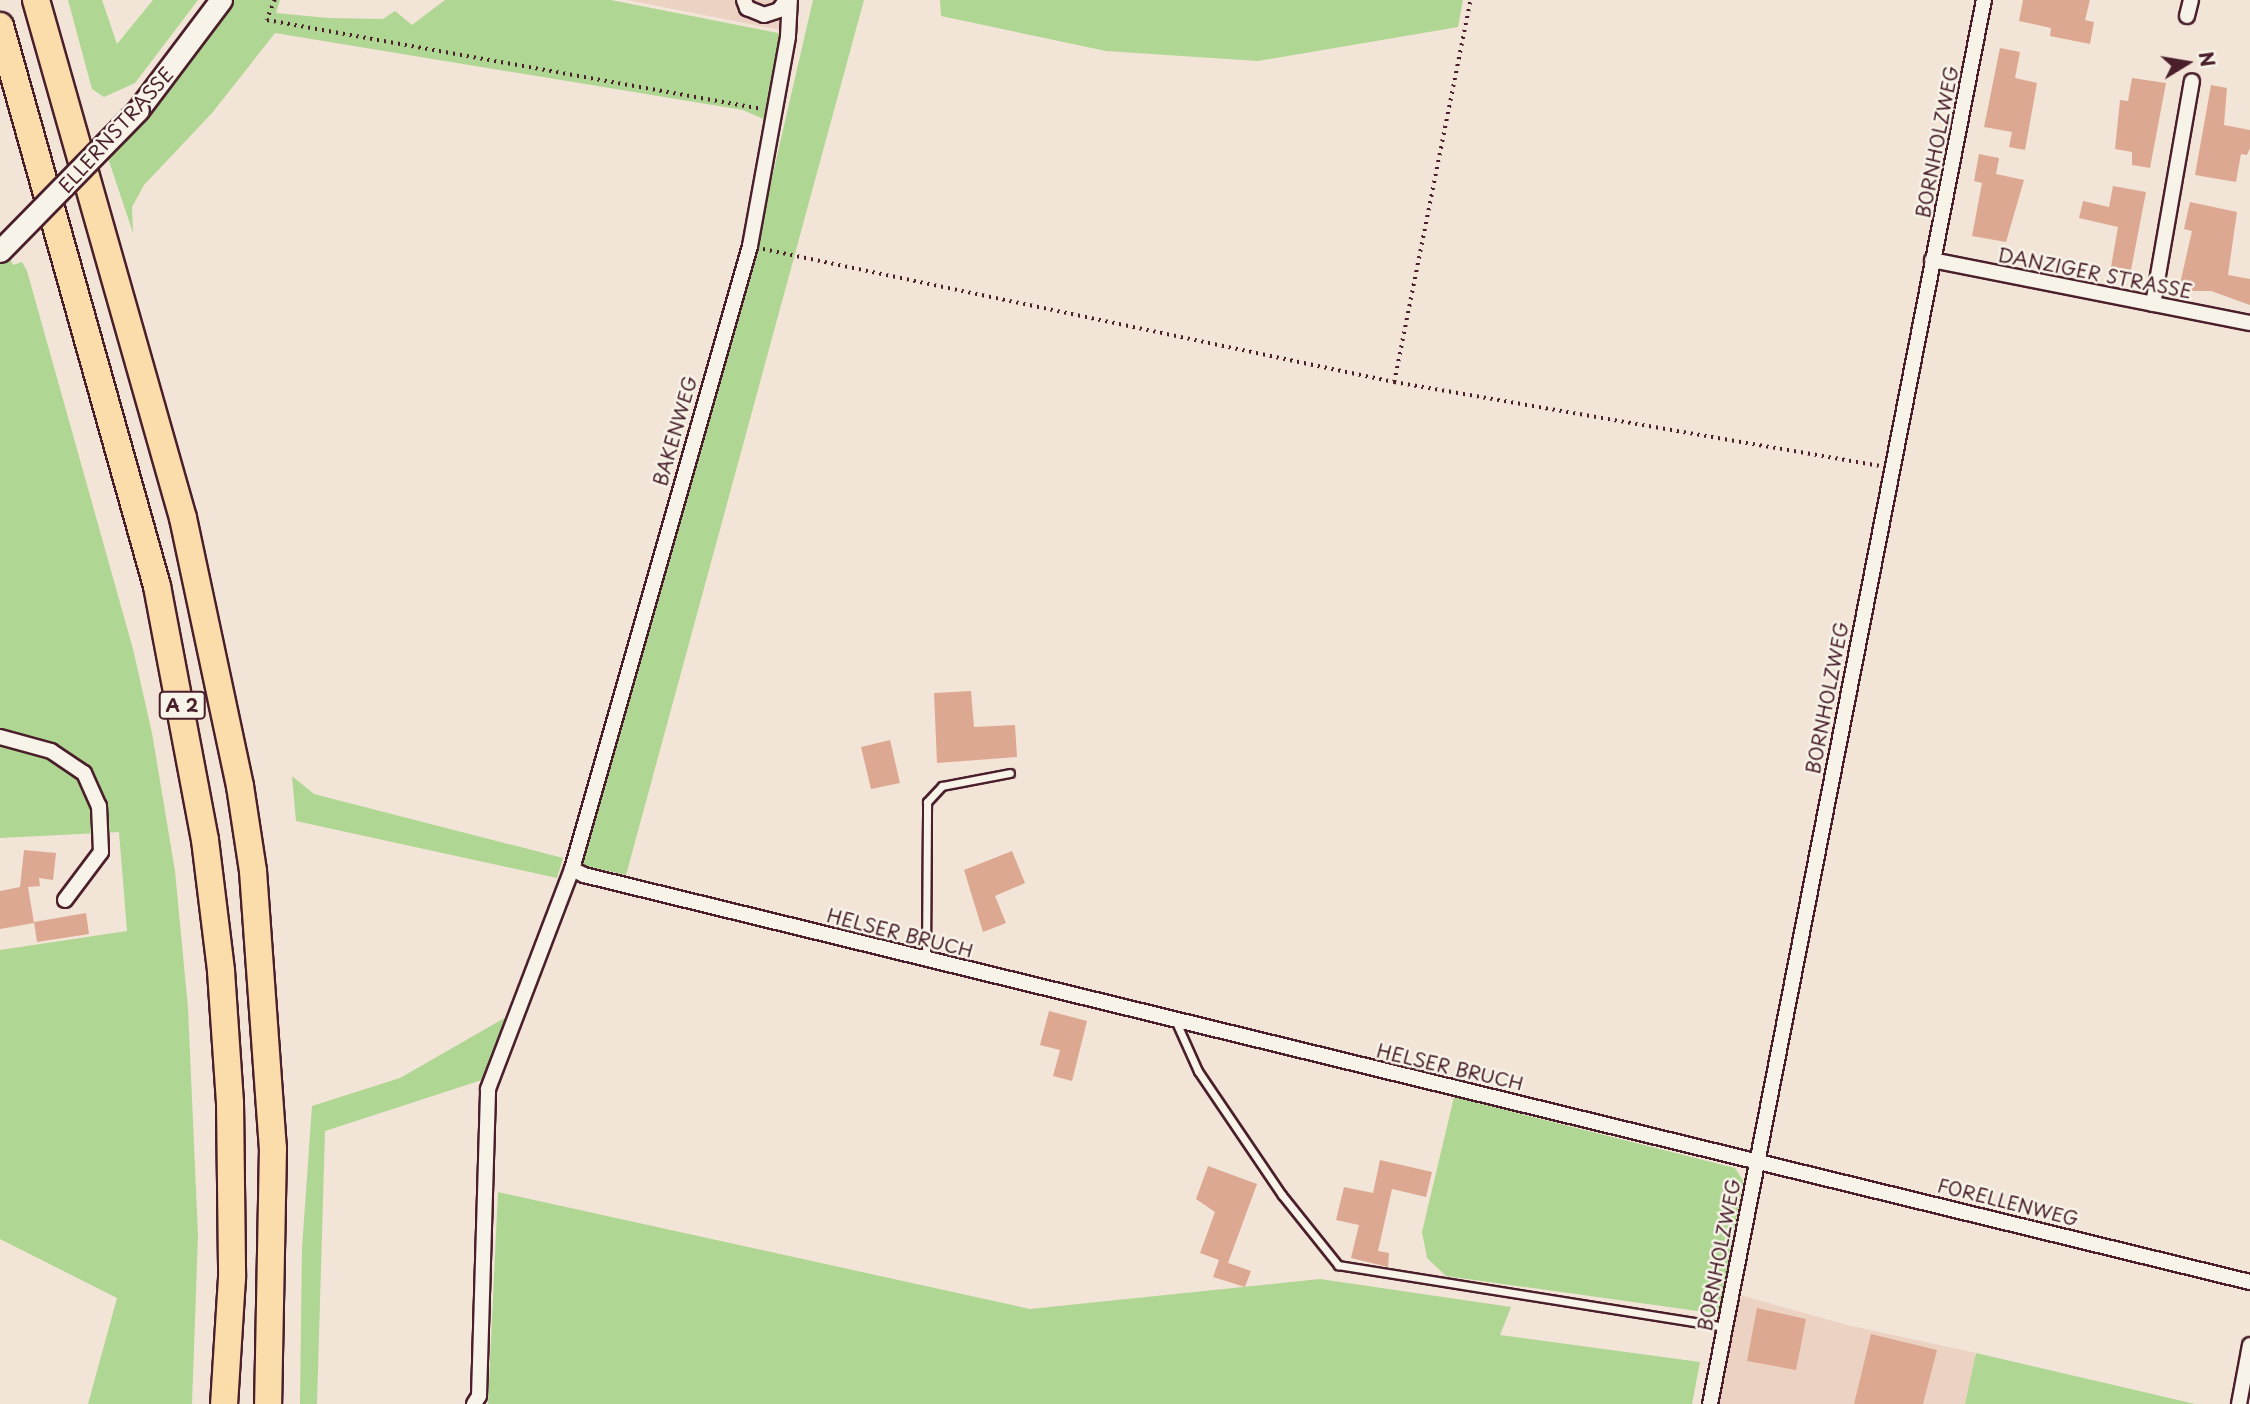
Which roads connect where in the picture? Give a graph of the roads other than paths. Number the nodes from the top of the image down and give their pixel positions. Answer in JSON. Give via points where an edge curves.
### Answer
{"nodes":[{"id":1,"x":36,"y":0,"type":"edge"},
{"id":2,"x":220,"y":0,"type":"edge"},
{"id":3,"x":744,"y":0,"type":"edge"},
{"id":4,"x":788,"y":0,"type":"edge"},
{"id":5,"x":1984,"y":0,"type":"edge"},
{"id":6,"x":2190,"y":0,"type":"edge"},
{"id":7,"x":2187,"y":16,"type":"dead end"},
{"id":8,"x":0,"y":26,"type":"edge"},
{"id":9,"x":2192,"y":81,"type":"dead end"},
{"id":10,"x":0,"y":251,"type":"edge"},
{"id":11,"x":1932,"y":260,"type":"junction"},
{"id":12,"x":2153,"y":304,"type":"junction"},
{"id":13,"x":2250,"y":324,"type":"edge"},
{"id":14,"x":0,"y":737,"type":"edge"},
{"id":15,"x":1010,"y":773,"type":"dead end"},
{"id":16,"x":572,"y":869,"type":"junction"},
{"id":17,"x":65,"y":900,"type":"dead end"},
{"id":18,"x":926,"y":959,"type":"junction"},
{"id":19,"x":1176,"y":1021,"type":"junction"},
{"id":20,"x":1756,"y":1160,"type":"junction"},
{"id":21,"x":2250,"y":1282,"type":"edge"},
{"id":22,"x":1725,"y":1327,"type":"junction"},
{"id":23,"x":2250,"y":1345,"type":"edge"},
{"id":24,"x":224,"y":1404,"type":"edge"},
{"id":25,"x":268,"y":1404,"type":"edge"},
{"id":26,"x":474,"y":1404,"type":"edge"},
{"id":27,"x":1710,"y":1404,"type":"edge"},
{"id":28,"x":2239,"y":1404,"type":"edge"}],
"edges":[{"from":1,"to":25,"type":"highway","number":"A 2","via":[[183,518],[240,786],[255,897],[273,1147]]},
{"from":2,"to":10,"type":"street","name":"ELLERNSTRASSE","bridge":true,"via":[[138,110]]},
{"from":3,"to":4,"type":"street","name":"BAKENWEG","via":[[747,8],[764,15],[779,10]]},
{"from":4,"to":16,"type":"street","name":"BAKENWEG","via":[[750,246]]},
{"from":5,"to":11,"type":"street","name":"BORNHOLZWEG"},
{"from":6,"to":7,"type":"street"},
{"from":8,"to":24,"type":"highway","number":"A 2","via":[[157,586],[200,814],[221,971],[230,1102],[232,1278]]},
{"from":9,"to":12,"type":"street"},
{"from":11,"to":12,"type":"street","name":"DANZIGER STRASSE"},
{"from":11,"to":20,"type":"street","name":"BORNHOLZWEG"},
{"from":12,"to":13,"type":"street","name":"DANZIGER STRASSE"},
{"from":14,"to":17,"type":"street","via":[[62,758],[84,773],[99,806],[101,852]]},
{"from":15,"to":18,"type":"lane","via":[[942,786],[927,802]]},
{"from":16,"to":18,"type":"street","name":"HELSER BRUCH"},
{"from":16,"to":26,"type":"street","via":[[488,1089],[479,1396]]},
{"from":18,"to":19,"type":"street","name":"HELSER BRUCH"},
{"from":19,"to":20,"type":"street","name":"HELSER BRUCH"},
{"from":19,"to":22,"type":"lane","via":[[1198,1071],[1282,1195],[1338,1265]]},
{"from":20,"to":21,"type":"street","name":"FORELLENWEG"},
{"from":20,"to":22,"type":"street","name":"BORNHOLZWEG"},
{"from":22,"to":27,"type":"street","name":"BORNHOLZWEG"},
{"from":23,"to":28,"type":"street"}]}
